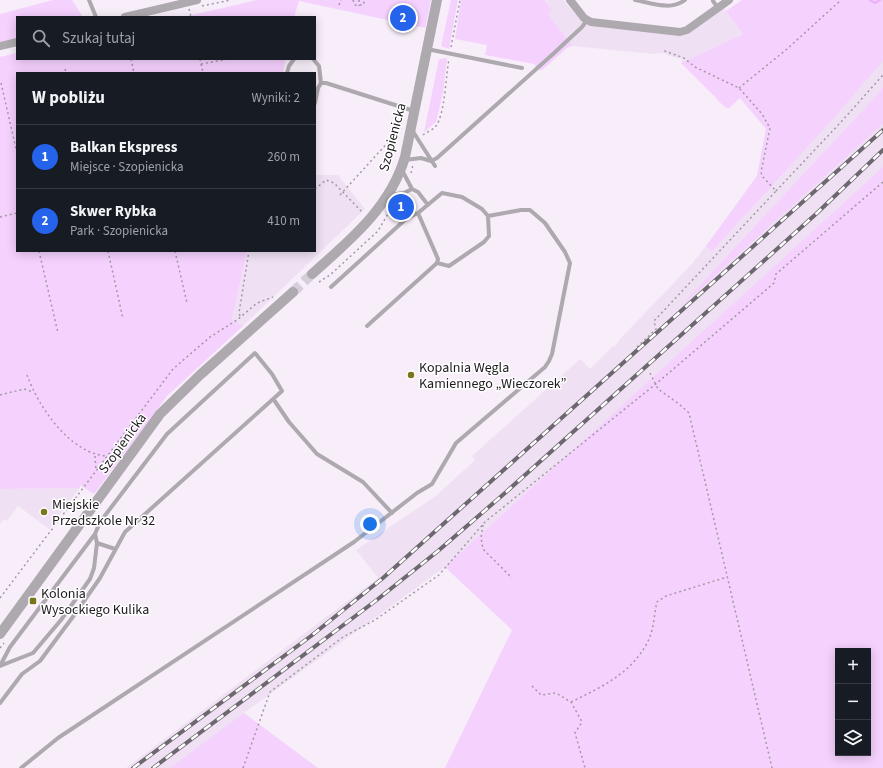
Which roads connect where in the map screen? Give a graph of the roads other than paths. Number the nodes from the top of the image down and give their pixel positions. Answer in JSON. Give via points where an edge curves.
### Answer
{"nodes":[{"id":1,"x":89,"y":0,"type":"edge"},
{"id":2,"x":197,"y":0,"type":"edge"},
{"id":3,"x":437,"y":0,"type":"edge"},
{"id":4,"x":570,"y":0,"type":"edge"},
{"id":5,"x":636,"y":0,"type":"edge"},
{"id":6,"x":685,"y":0,"type":"edge"},
{"id":7,"x":729,"y":0,"type":"edge"},
{"id":8,"x":96,"y":16,"type":"edge"},
{"id":9,"x":129,"y":16,"type":"edge"},
{"id":10,"x":587,"y":20,"type":"junction"},
{"id":11,"x":16,"y":42,"type":"edge"},
{"id":12,"x":0,"y":46,"type":"edge"},
{"id":13,"x":427,"y":49,"type":"junction"},
{"id":14,"x":294,"y":60,"type":"edge"},
{"id":15,"x":314,"y":60,"type":"edge"},
{"id":16,"x":522,"y":68,"type":"dead end"},
{"id":17,"x":288,"y":72,"type":"edge"},
{"id":18,"x":322,"y":83,"type":"junction"},
{"id":19,"x":316,"y":98,"type":"edge"},
{"id":20,"x":414,"y":111,"type":"junction"},
{"id":21,"x":407,"y":130,"type":"junction"},
{"id":22,"x":431,"y":161,"type":"junction"},
{"id":23,"x":402,"y":164,"type":"junction"},
{"id":24,"x":435,"y":166,"type":"dead end"},
{"id":25,"x":412,"y":189,"type":"junction"},
{"id":26,"x":388,"y":195,"type":"junction"},
{"id":27,"x":428,"y":205,"type":"junction"},
{"id":28,"x":418,"y":213,"type":"junction"},
{"id":29,"x":488,"y":216,"type":"junction"},
{"id":30,"x":437,"y":263,"type":"junction"},
{"id":31,"x":316,"y":278,"type":"tunnel mouth"},
{"id":32,"x":331,"y":287,"type":"dead end"},
{"id":33,"x":293,"y":292,"type":"tunnel mouth"},
{"id":34,"x":367,"y":326,"type":"dead end"},
{"id":35,"x":274,"y":400,"type":"junction"},
{"id":36,"x":392,"y":513,"type":"junction"},
{"id":37,"x":95,"y":534,"type":"junction"},
{"id":38,"x":97,"y":543,"type":"junction"},
{"id":39,"x":115,"y":549,"type":"junction"},
{"id":40,"x":0,"y":634,"type":"edge"},
{"id":41,"x":1,"y":665,"type":"edge"},
{"id":42,"x":0,"y":703,"type":"edge"},
{"id":43,"x":21,"y":768,"type":"edge"}],
"edges":[{"from":1,"to":8,"type":"lane"},
{"from":2,"to":9,"type":"street"},
{"from":3,"to":13,"type":"street","name":"Szopienicka"},
{"from":4,"to":10,"type":"street"},
{"from":5,"to":6,"type":"lane","via":[[644,4],[667,6],[680,4]]},
{"from":7,"to":10,"type":"street","via":[[716,5],[683,32],[642,24],[597,23]]},
{"from":10,"to":22,"type":"lane","via":[[553,54]]},
{"from":11,"to":12,"type":"street"},
{"from":13,"to":16,"type":"lane"},
{"from":13,"to":20,"type":"street","name":"Szopienicka"},
{"from":14,"to":17,"type":"lane"},
{"from":15,"to":18,"type":"lane","via":[[319,66]]},
{"from":18,"to":19,"type":"lane"},
{"from":18,"to":20,"type":"lane"},
{"from":20,"to":21,"type":"street","name":"Szopienicka"},
{"from":21,"to":22,"type":"lane"},
{"from":21,"to":23,"type":"street","name":"Szopienicka"},
{"from":22,"to":23,"type":"lane","via":[[421,158]]},
{"from":22,"to":24,"type":"lane"},
{"from":23,"to":25,"type":"lane"},
{"from":23,"to":26,"type":"street","name":"Szopienicka"},
{"from":25,"to":26,"type":"lane","via":[[404,194]]},
{"from":25,"to":27,"type":"lane","via":[[418,192]]},
{"from":26,"to":31,"type":"street","name":"Szopienicka","via":[[366,224]]},
{"from":27,"to":28,"type":"lane"},
{"from":27,"to":29,"type":"lane","via":[[442,193],[450,194],[462,197],[482,209]]},
{"from":28,"to":30,"type":"lane","via":[[438,259]]},
{"from":28,"to":32,"type":"lane","via":[[407,218]]},
{"from":29,"to":30,"type":"lane","via":[[489,236],[484,242],[449,266]]},
{"from":29,"to":36,"type":"lane","via":[[530,210],[545,223],[570,263],[549,361],[456,443],[432,484]]},
{"from":30,"to":34,"type":"lane"},
{"from":33,"to":40,"type":"street","name":"Szopienicka","via":[[160,414]]},
{"from":35,"to":36,"type":"lane","via":[[317,454],[363,482]]},
{"from":35,"to":37,"type":"lane","via":[[282,391],[255,353],[167,434],[100,522]]},
{"from":35,"to":39,"type":"lane","via":[[125,532]]},
{"from":36,"to":43,"type":"lane","via":[[354,542],[58,738]]},
{"from":37,"to":38,"type":"lane"},
{"from":37,"to":41,"type":"lane","via":[[10,647]]},
{"from":38,"to":39,"type":"lane"},
{"from":38,"to":41,"type":"lane","via":[[90,579],[61,620],[34,654]]},
{"from":39,"to":42,"type":"lane","via":[[100,578],[40,662],[22,674]]}]}
